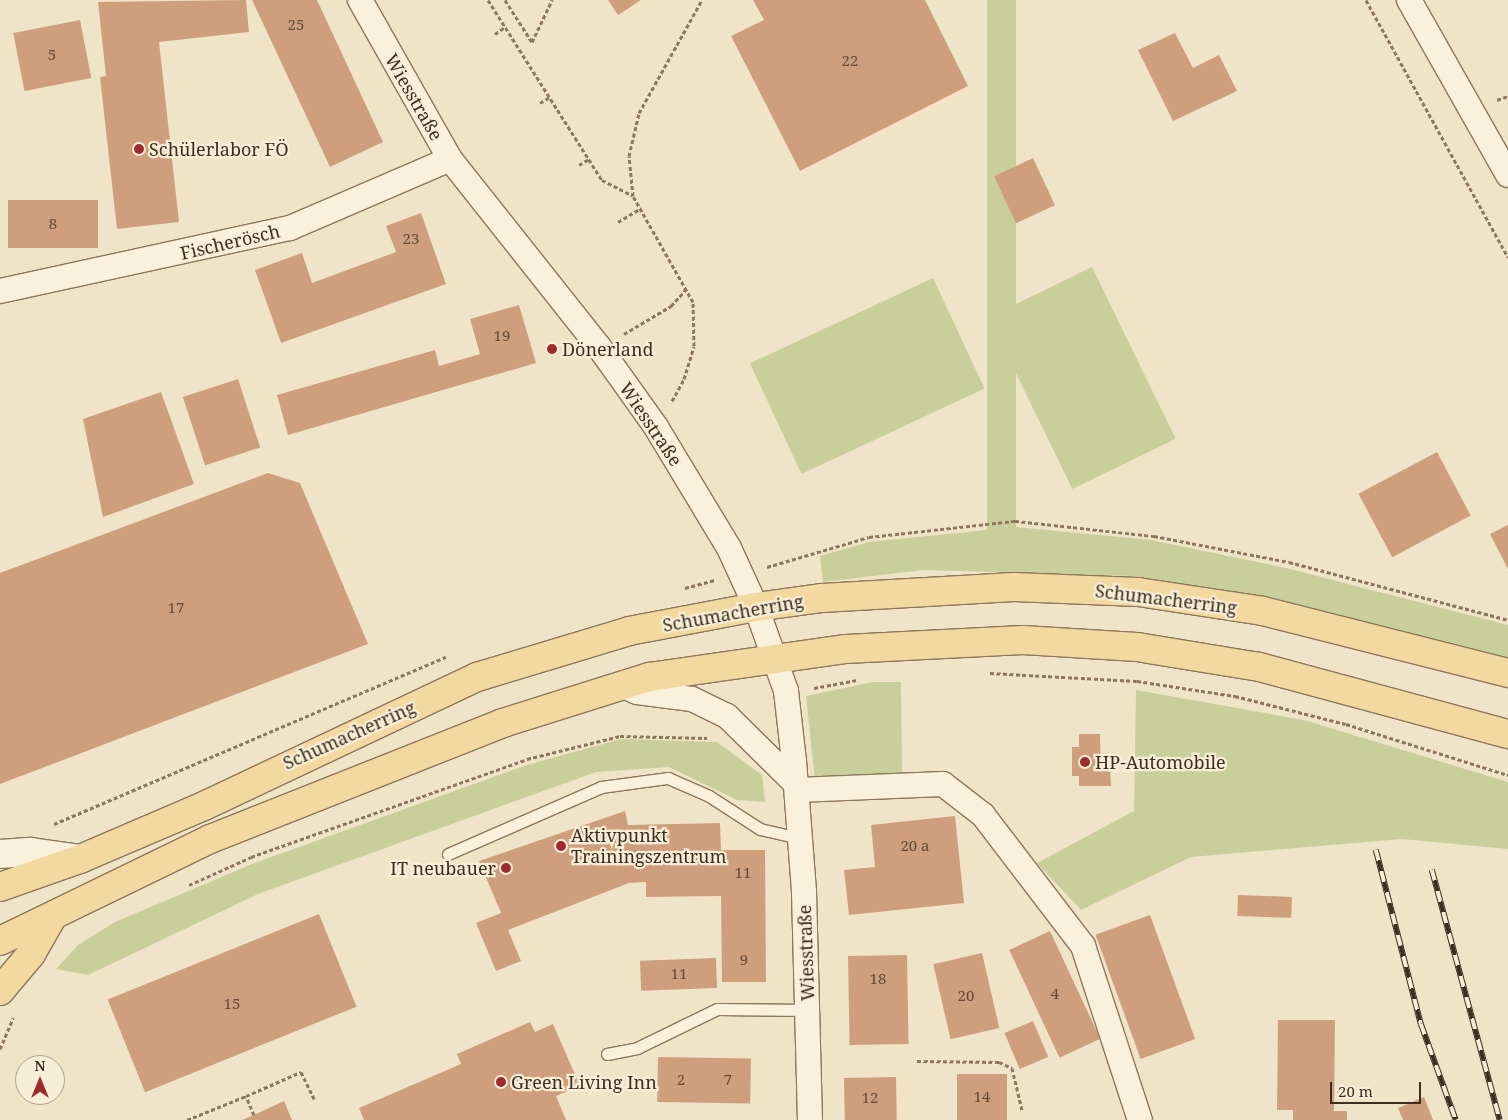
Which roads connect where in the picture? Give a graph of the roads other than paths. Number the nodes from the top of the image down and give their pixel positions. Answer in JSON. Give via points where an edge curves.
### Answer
{"nodes":[{"id":1,"x":360,"y":0,"type":"edge"},
{"id":2,"x":1409,"y":0,"type":"edge"},
{"id":3,"x":450,"y":159,"type":"junction"},
{"id":4,"x":1508,"y":175,"type":"edge"},
{"id":5,"x":0,"y":292,"type":"edge"},
{"id":6,"x":756,"y":607,"type":"junction"},
{"id":7,"x":776,"y":659,"type":"junction"},
{"id":8,"x":1508,"y":673,"type":"edge"},
{"id":9,"x":623,"y":686,"type":"junction"},
{"id":10,"x":1508,"y":734,"type":"edge"},
{"id":11,"x":797,"y":788,"type":"junction"},
{"id":12,"x":799,"y":838,"type":"junction"},
{"id":13,"x":0,"y":854,"type":"edge"},
{"id":14,"x":448,"y":854,"type":"dead end"},
{"id":15,"x":80,"y":859,"type":"junction"},
{"id":16,"x":0,"y":886,"type":"edge"},
{"id":17,"x":50,"y":919,"type":"junction"},
{"id":18,"x":0,"y":941,"type":"edge"},
{"id":19,"x":0,"y":991,"type":"edge"},
{"id":20,"x":808,"y":1010,"type":"junction"},
{"id":21,"x":607,"y":1054,"type":"dead end"},
{"id":22,"x":810,"y":1120,"type":"edge"},
{"id":23,"x":1140,"y":1120,"type":"edge"}],
"edges":[{"from":1,"to":3,"type":"street","name":"Wiesstraße"},
{"from":2,"to":4,"type":"street"},
{"from":3,"to":5,"type":"street","name":"Fischerösch","via":[[290,228]]},
{"from":3,"to":6,"type":"street","name":"Wiesstraße","via":[[599,347],[656,427],[742,573]]},
{"from":6,"to":7,"type":"street","name":"Wiesstraße"},
{"from":6,"to":8,"type":"main road","name":"Schumacherring","via":[[822,598],[1014,587],[1138,592],[1263,611]]},
{"from":6,"to":15,"type":"main road","name":"Schumacherring","via":[[629,631],[477,677]]},
{"from":7,"to":9,"type":"main road","via":[[648,677]]},
{"from":7,"to":10,"type":"main road","via":[[932,642],[1023,640],[1137,648],[1259,667]]},
{"from":7,"to":11,"type":"street","name":"Wiesstraße","via":[[786,691]]},
{"from":9,"to":11,"type":"street","via":[[637,692],[692,699],[727,716]]},
{"from":9,"to":17,"type":"main road","via":[[503,723],[210,839]]},
{"from":11,"to":12,"type":"street","name":"Wiesstraße"},
{"from":11,"to":23,"type":"street","via":[[943,784],[983,815],[1083,946]]},
{"from":12,"to":14,"type":"lane","via":[[760,829],[709,796],[668,778],[601,787]]},
{"from":12,"to":20,"type":"street","name":"Wiesstraße"},
{"from":13,"to":15,"type":"street","via":[[31,852]]},
{"from":15,"to":16,"type":"main road","name":"Schumacherring"},
{"from":17,"to":18,"type":"main road"},
{"from":17,"to":19,"type":"main road","via":[[31,954]]},
{"from":20,"to":21,"type":"lane","via":[[717,1009],[637,1048]]},
{"from":20,"to":22,"type":"street","name":"Wiesstraße"}]}
